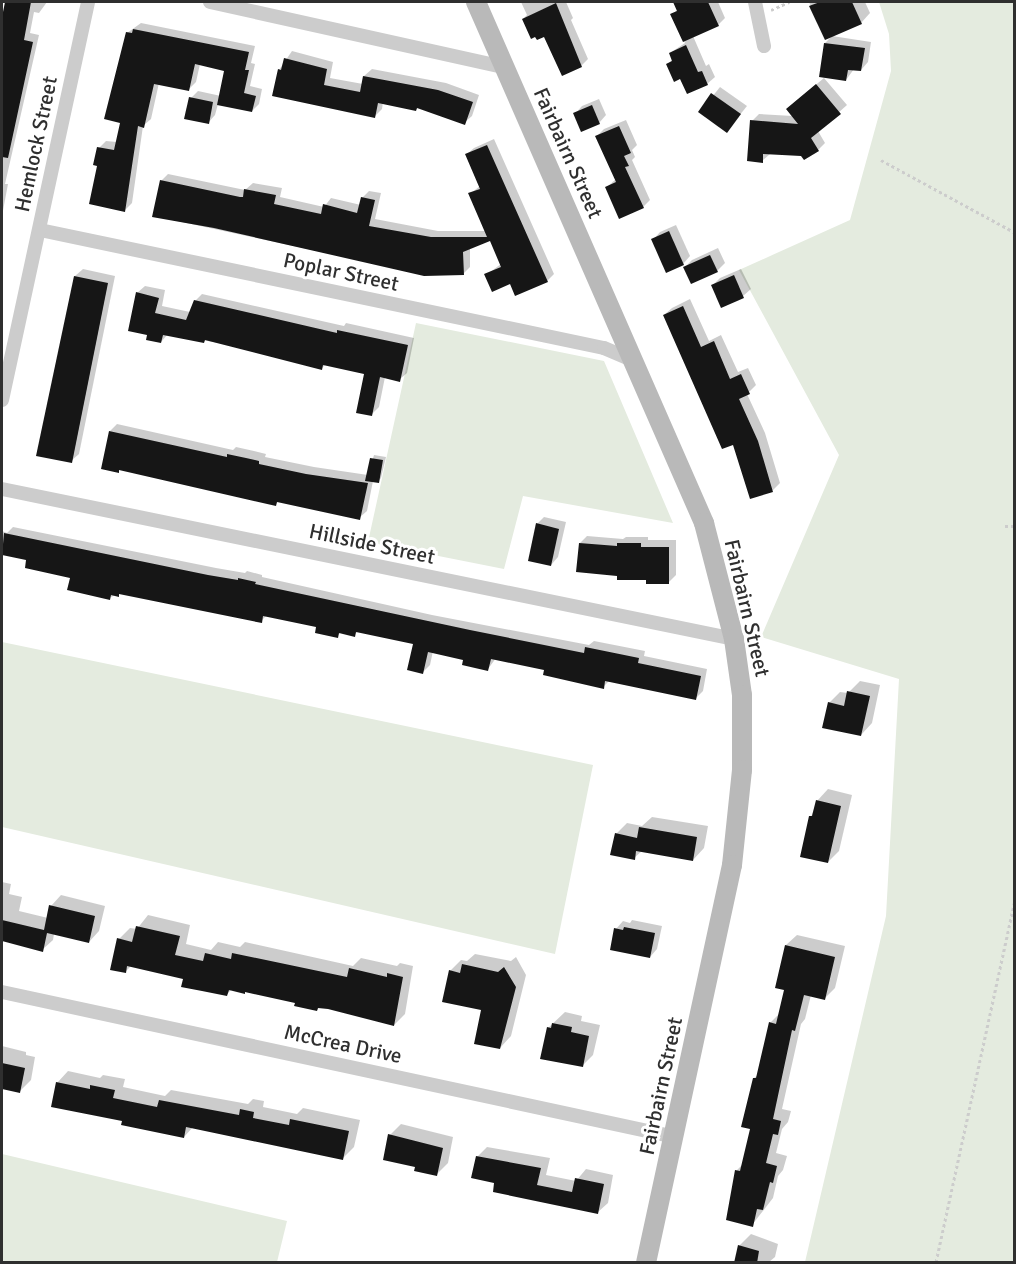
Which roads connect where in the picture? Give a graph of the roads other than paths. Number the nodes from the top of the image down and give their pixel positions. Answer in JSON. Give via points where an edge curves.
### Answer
{"nodes":[{"id":1,"x":88,"y":2,"type":"edge"},
{"id":2,"x":210,"y":2,"type":"edge"},
{"id":3,"x":476,"y":2,"type":"edge"},
{"id":4,"x":755,"y":2,"type":"edge"},
{"id":5,"x":764,"y":46,"type":"dead end"},
{"id":6,"x":504,"y":67,"type":"junction"},
{"id":7,"x":40,"y":230,"type":"junction"},
{"id":8,"x":633,"y":360,"type":"junction"},
{"id":9,"x":2,"y":400,"type":"edge"},
{"id":10,"x":2,"y":489,"type":"edge"},
{"id":11,"x":734,"y":639,"type":"junction"},
{"id":12,"x":2,"y":992,"type":"edge"},
{"id":13,"x":675,"y":1137,"type":"junction"},
{"id":14,"x":646,"y":1263,"type":"edge"}],
"edges":[{"from":1,"to":7,"type":"street","name":"Hemlock Street"},
{"from":2,"to":6,"type":"street"},
{"from":3,"to":6,"type":"main road","name":"Fairbairn Street"},
{"from":4,"to":5,"type":"street"},
{"from":6,"to":8,"type":"main road","name":"Fairbairn Street"},
{"from":7,"to":8,"type":"street","name":"Poplar Street","via":[[604,348]]},
{"from":7,"to":9,"type":"street","name":"Hemlock Street"},
{"from":8,"to":11,"type":"main road","name":"Fairbairn Street","via":[[704,523]]},
{"from":10,"to":11,"type":"street","name":"Hillside Street"},
{"from":11,"to":13,"type":"main road","name":"Fairbairn Street","via":[[742,695],[742,770],[732,865]]},
{"from":12,"to":13,"type":"street","name":"McCrea Drive"},
{"from":13,"to":14,"type":"main road","name":"Fairbairn Street"}]}
